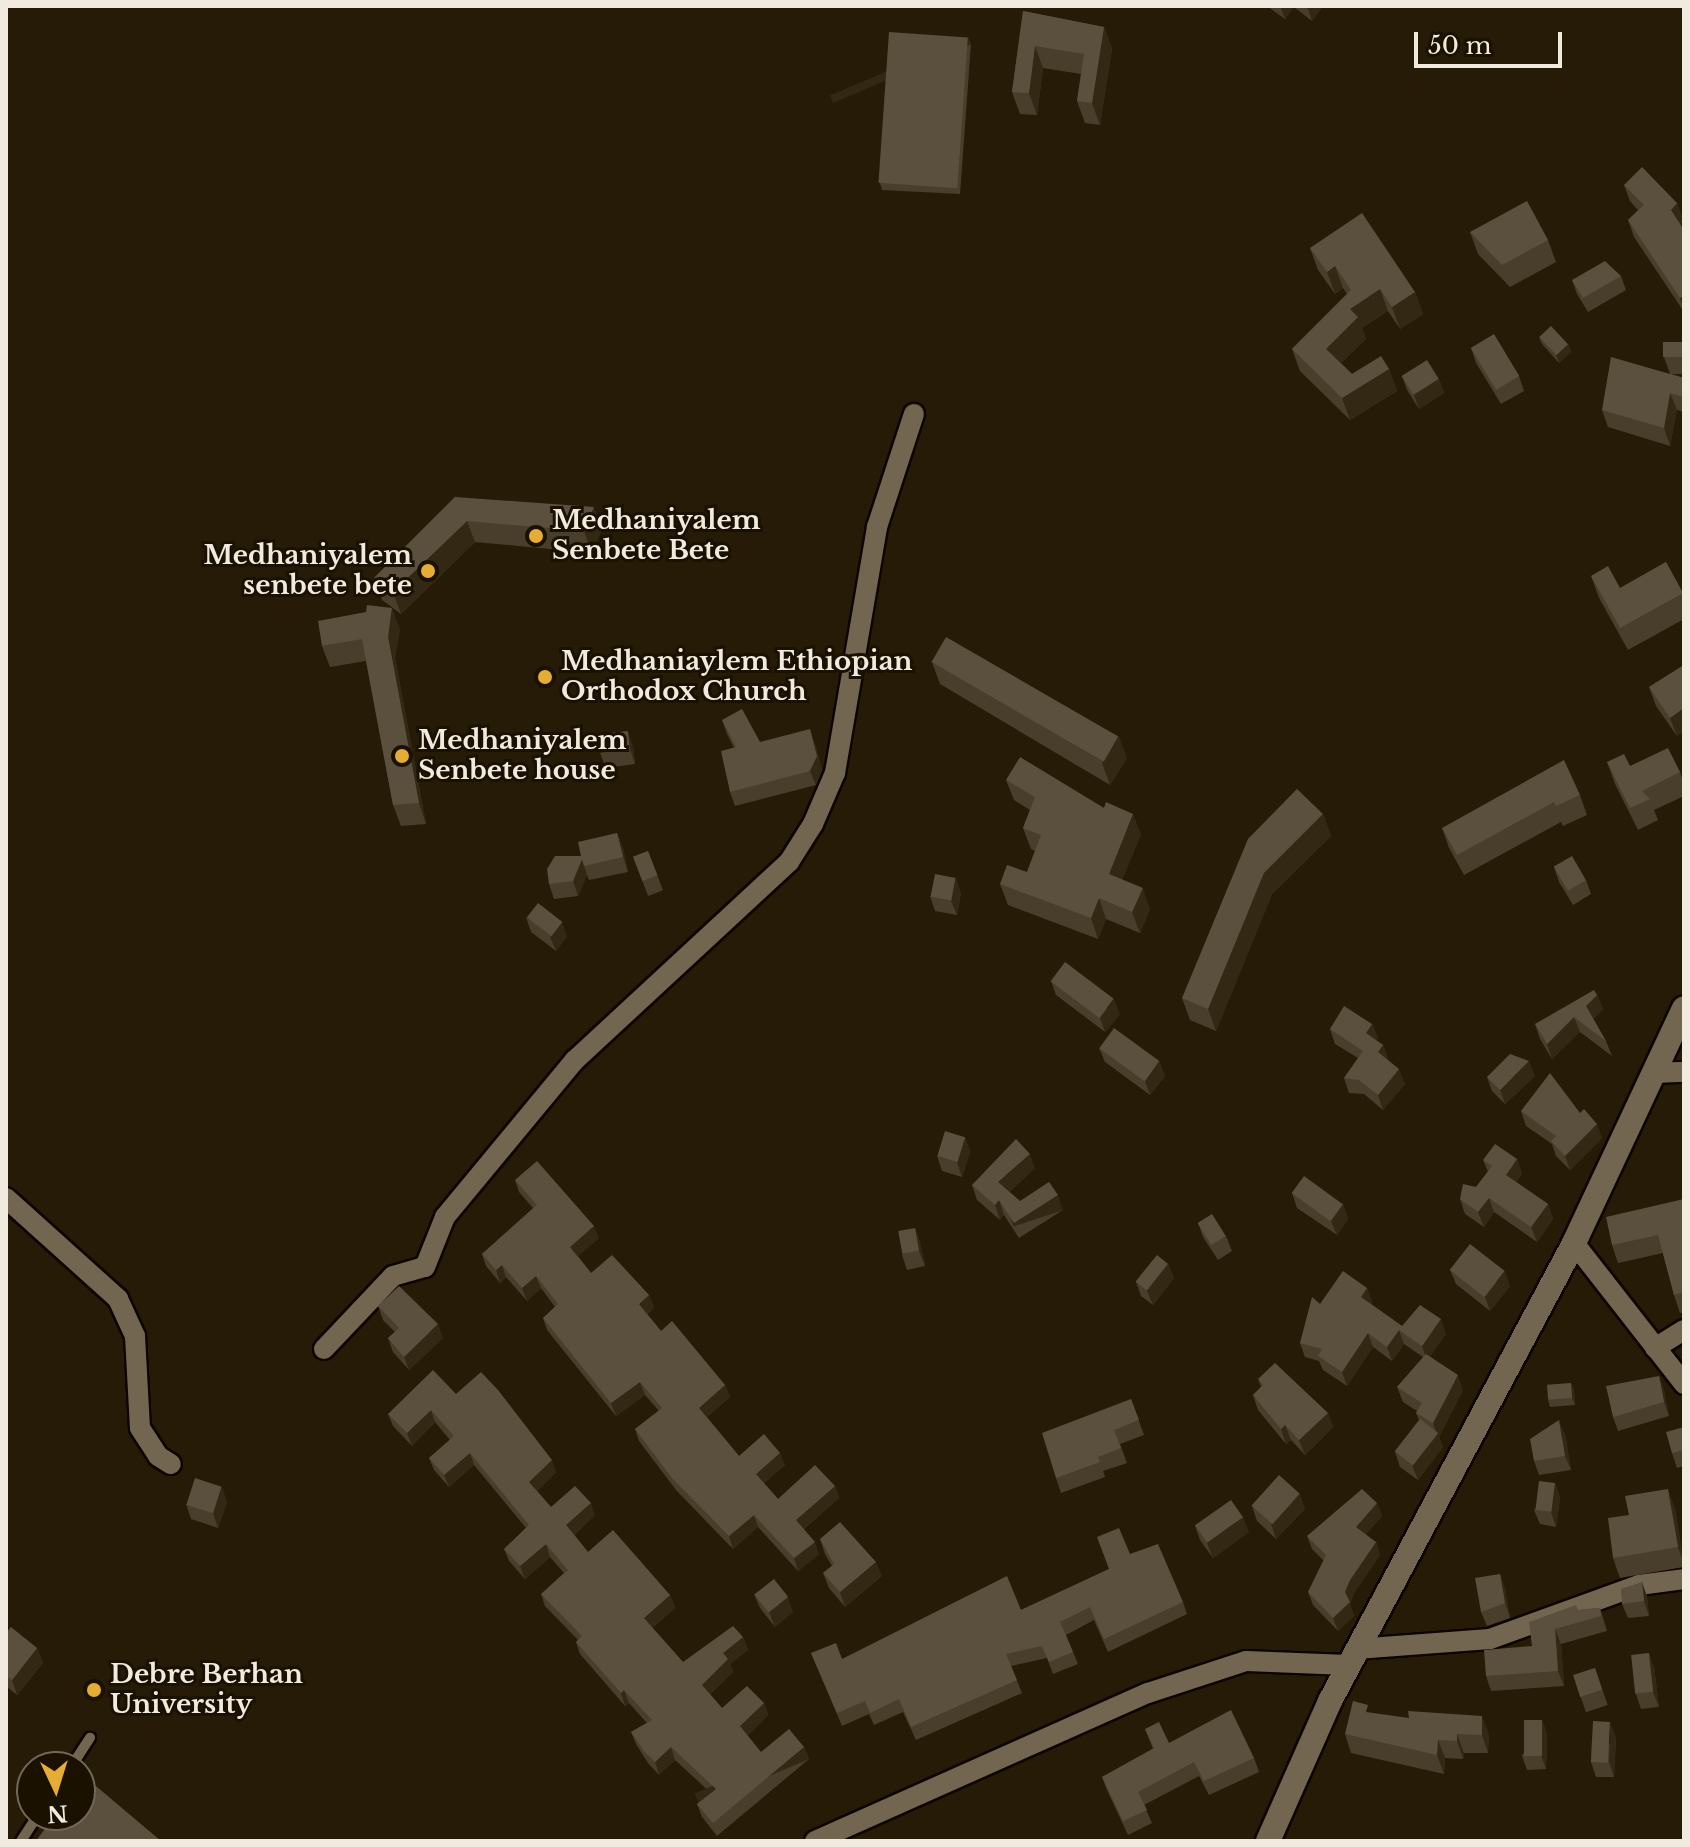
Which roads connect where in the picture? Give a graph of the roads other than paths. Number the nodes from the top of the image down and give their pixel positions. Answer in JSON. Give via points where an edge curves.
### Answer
{"nodes":[{"id":1,"x":914,"y":414,"type":"dead end"},
{"id":2,"x":1684,"y":1008,"type":"edge"},
{"id":3,"x":1684,"y":1072,"type":"edge"},
{"id":4,"x":1654,"y":1073,"type":"junction"},
{"id":5,"x":6,"y":1198,"type":"edge"},
{"id":6,"x":1574,"y":1243,"type":"junction"},
{"id":7,"x":1684,"y":1330,"type":"edge"},
{"id":8,"x":1655,"y":1348,"type":"junction"},
{"id":9,"x":324,"y":1349,"type":"dead end"},
{"id":10,"x":1684,"y":1384,"type":"edge"},
{"id":11,"x":171,"y":1464,"type":"dead end"},
{"id":12,"x":1684,"y":1579,"type":"edge"},
{"id":13,"x":1352,"y":1657,"type":"junction"},
{"id":14,"x":90,"y":1738,"type":"dead end"},
{"id":15,"x":81,"y":1751,"type":"edge"},
{"id":16,"x":815,"y":1841,"type":"edge"},
{"id":17,"x":1268,"y":1841,"type":"edge"}],
"edges":[{"from":1,"to":9,"type":"street","via":[[877,527],[835,773],[813,824],[789,862],[575,1060],[445,1217],[425,1267],[393,1276]]},
{"from":2,"to":4,"type":"street"},
{"from":3,"to":4,"type":"street"},
{"from":4,"to":6,"type":"street"},
{"from":5,"to":11,"type":"street","via":[[118,1299],[135,1336],[140,1428],[158,1456]]},
{"from":6,"to":8,"type":"street"},
{"from":6,"to":13,"type":"street"},
{"from":7,"to":8,"type":"street"},
{"from":8,"to":10,"type":"street"},
{"from":12,"to":13,"type":"street","via":[[1639,1585],[1490,1639]]},
{"from":13,"to":16,"type":"street","via":[[1246,1661],[1148,1693]]},
{"from":13,"to":17,"type":"street"},
{"from":14,"to":15,"type":"lane"}]}
